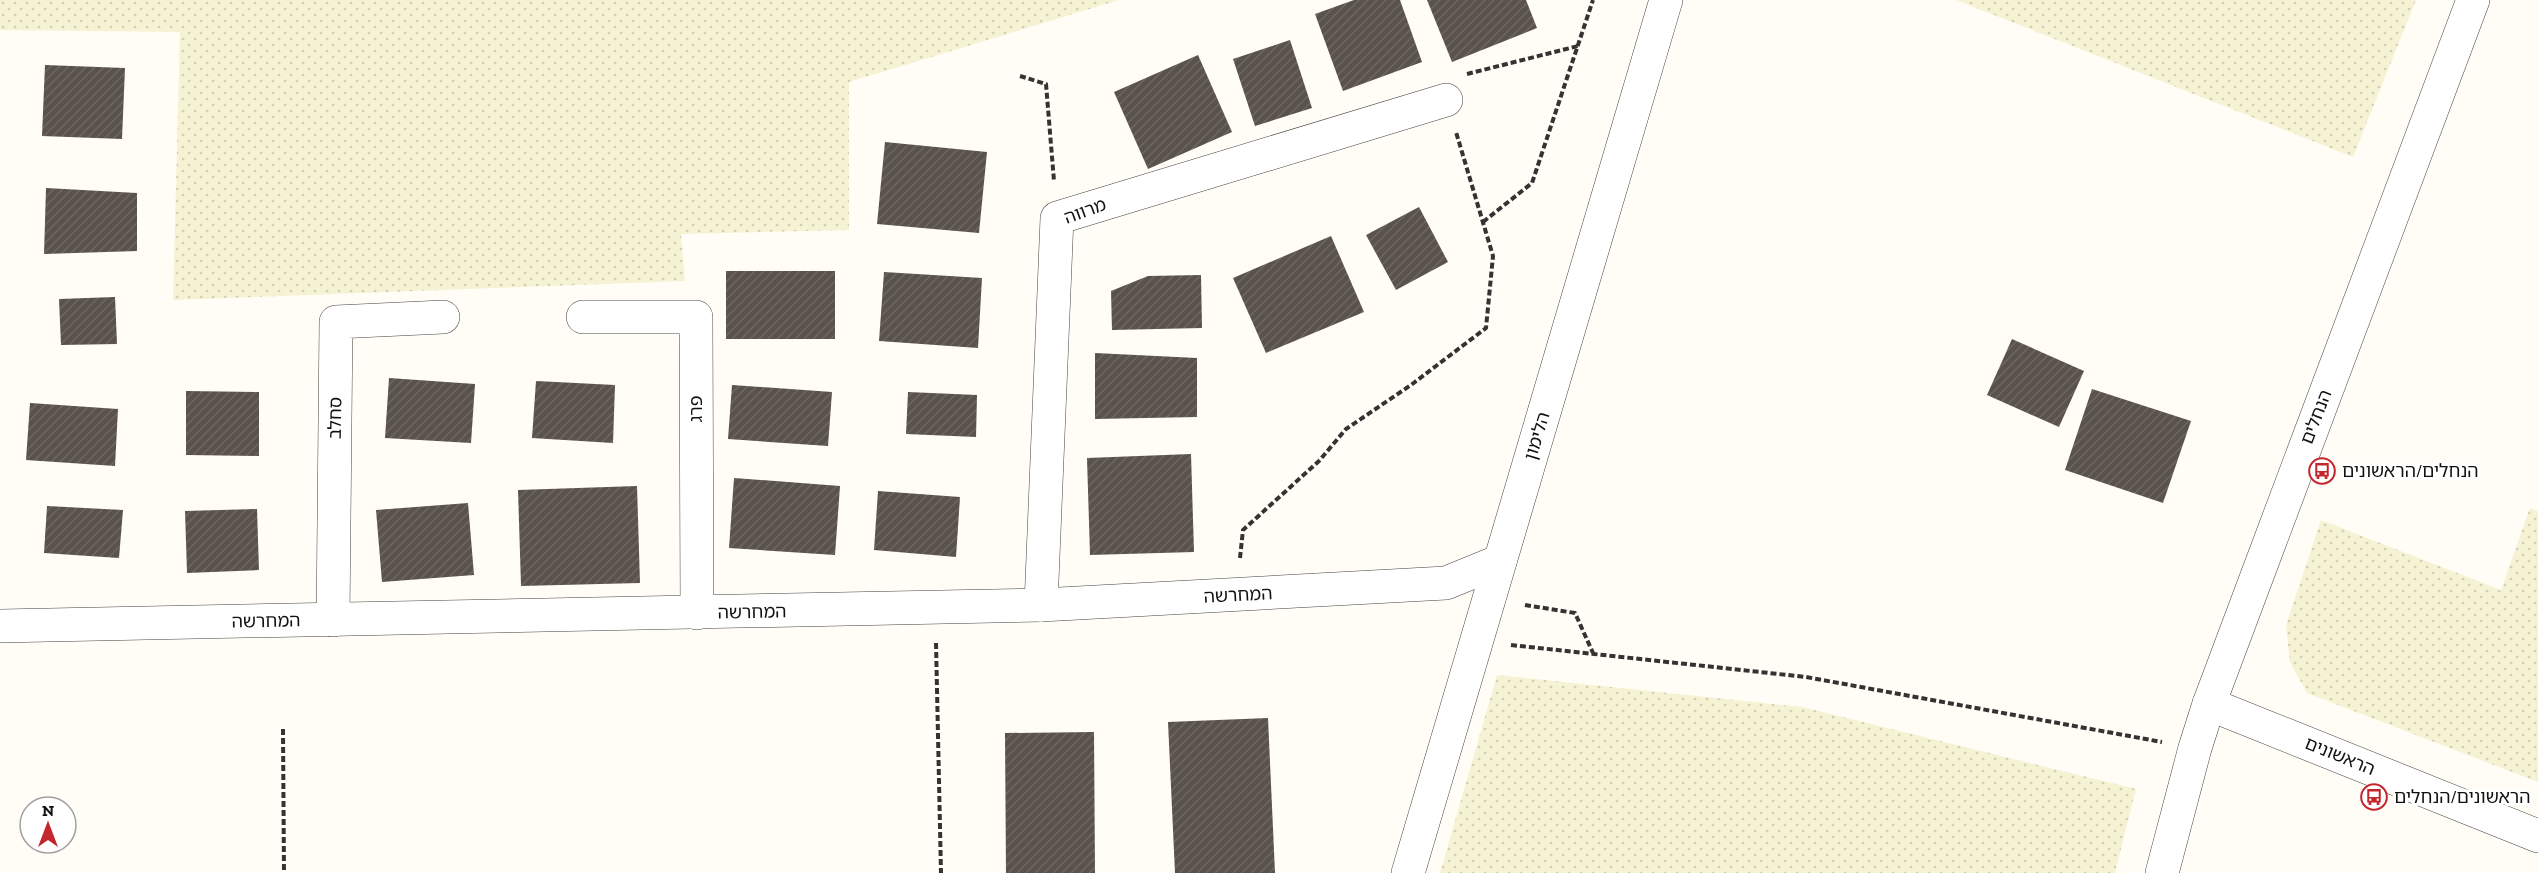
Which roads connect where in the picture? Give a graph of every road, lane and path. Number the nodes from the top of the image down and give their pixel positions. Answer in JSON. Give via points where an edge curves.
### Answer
{"nodes":[{"id":1,"x":1593,"y":0,"type":"edge"},
{"id":2,"x":1666,"y":0,"type":"edge"},
{"id":3,"x":2473,"y":0,"type":"edge"},
{"id":4,"x":1578,"y":46,"type":"junction"},
{"id":5,"x":1020,"y":76,"type":"dead end"},
{"id":6,"x":1446,"y":100,"type":"junction"},
{"id":7,"x":1057,"y":218,"type":"junction"},
{"id":8,"x":1483,"y":222,"type":"junction"},
{"id":9,"x":443,"y":316,"type":"dead end"},
{"id":10,"x":583,"y":316,"type":"dead end"},
{"id":11,"x":1500,"y":561,"type":"junction"},
{"id":12,"x":1235,"y":595,"type":"junction"},
{"id":13,"x":1041,"y":605,"type":"junction"},
{"id":14,"x":1523,"y":605,"type":"dead end"},
{"id":15,"x":933,"y":608,"type":"junction"},
{"id":16,"x":697,"y":613,"type":"junction"},
{"id":17,"x":333,"y":620,"type":"junction"},
{"id":18,"x":0,"y":626,"type":"edge"},
{"id":19,"x":1505,"y":645,"type":"dead end"},
{"id":20,"x":1593,"y":653,"type":"junction"},
{"id":21,"x":2210,"y":704,"type":"junction"},
{"id":22,"x":283,"y":729,"type":"dead end"},
{"id":23,"x":2195,"y":748,"type":"junction"},
{"id":24,"x":2538,"y":836,"type":"edge"},
{"id":25,"x":284,"y":873,"type":"edge"},
{"id":26,"x":941,"y":873,"type":"edge"},
{"id":27,"x":1408,"y":873,"type":"edge"},
{"id":28,"x":2162,"y":873,"type":"edge"}],
"edges":[{"from":1,"to":4,"type":"path"},
{"from":2,"to":11,"type":"street","name":"הלימון"},
{"from":3,"to":21,"type":"street","name":"הנחלים"},
{"from":4,"to":6,"type":"path","via":[[1467,74]]},
{"from":4,"to":8,"type":"path","via":[[1532,183]]},
{"from":5,"to":7,"type":"path","via":[[1046,84]]},
{"from":6,"to":7,"type":"street","name":"מרווה"},
{"from":6,"to":8,"type":"path"},
{"from":7,"to":13,"type":"street","name":"מרווה"},
{"from":8,"to":12,"type":"path","via":[[1493,256],[1486,328],[1346,429],[1319,461],[1243,530]]},
{"from":9,"to":17,"type":"street","name":"סחלב","via":[[336,322]]},
{"from":10,"to":16,"type":"street","name":"פרג","via":[[696,316]]},
{"from":11,"to":12,"type":"street","name":"המחרשה","via":[[1446,583]]},
{"from":11,"to":27,"type":"street","name":"הלימון"},
{"from":12,"to":13,"type":"street","name":"המחרשה"},
{"from":13,"to":15,"type":"street","name":"המחרשה"},
{"from":14,"to":20,"type":"path","via":[[1575,613]]},
{"from":15,"to":16,"type":"street","name":"המחרשה"},
{"from":15,"to":26,"type":"path"},
{"from":16,"to":17,"type":"street","name":"המחרשה"},
{"from":17,"to":18,"type":"street","name":"המחרשה"},
{"from":19,"to":20,"type":"path"},
{"from":20,"to":23,"type":"path","via":[[1806,677]]},
{"from":21,"to":23,"type":"street","name":"הנחלים"},
{"from":21,"to":24,"type":"street","name":"הראשונים"},
{"from":22,"to":25,"type":"path"},
{"from":23,"to":28,"type":"street","name":"הנחלים"}]}
